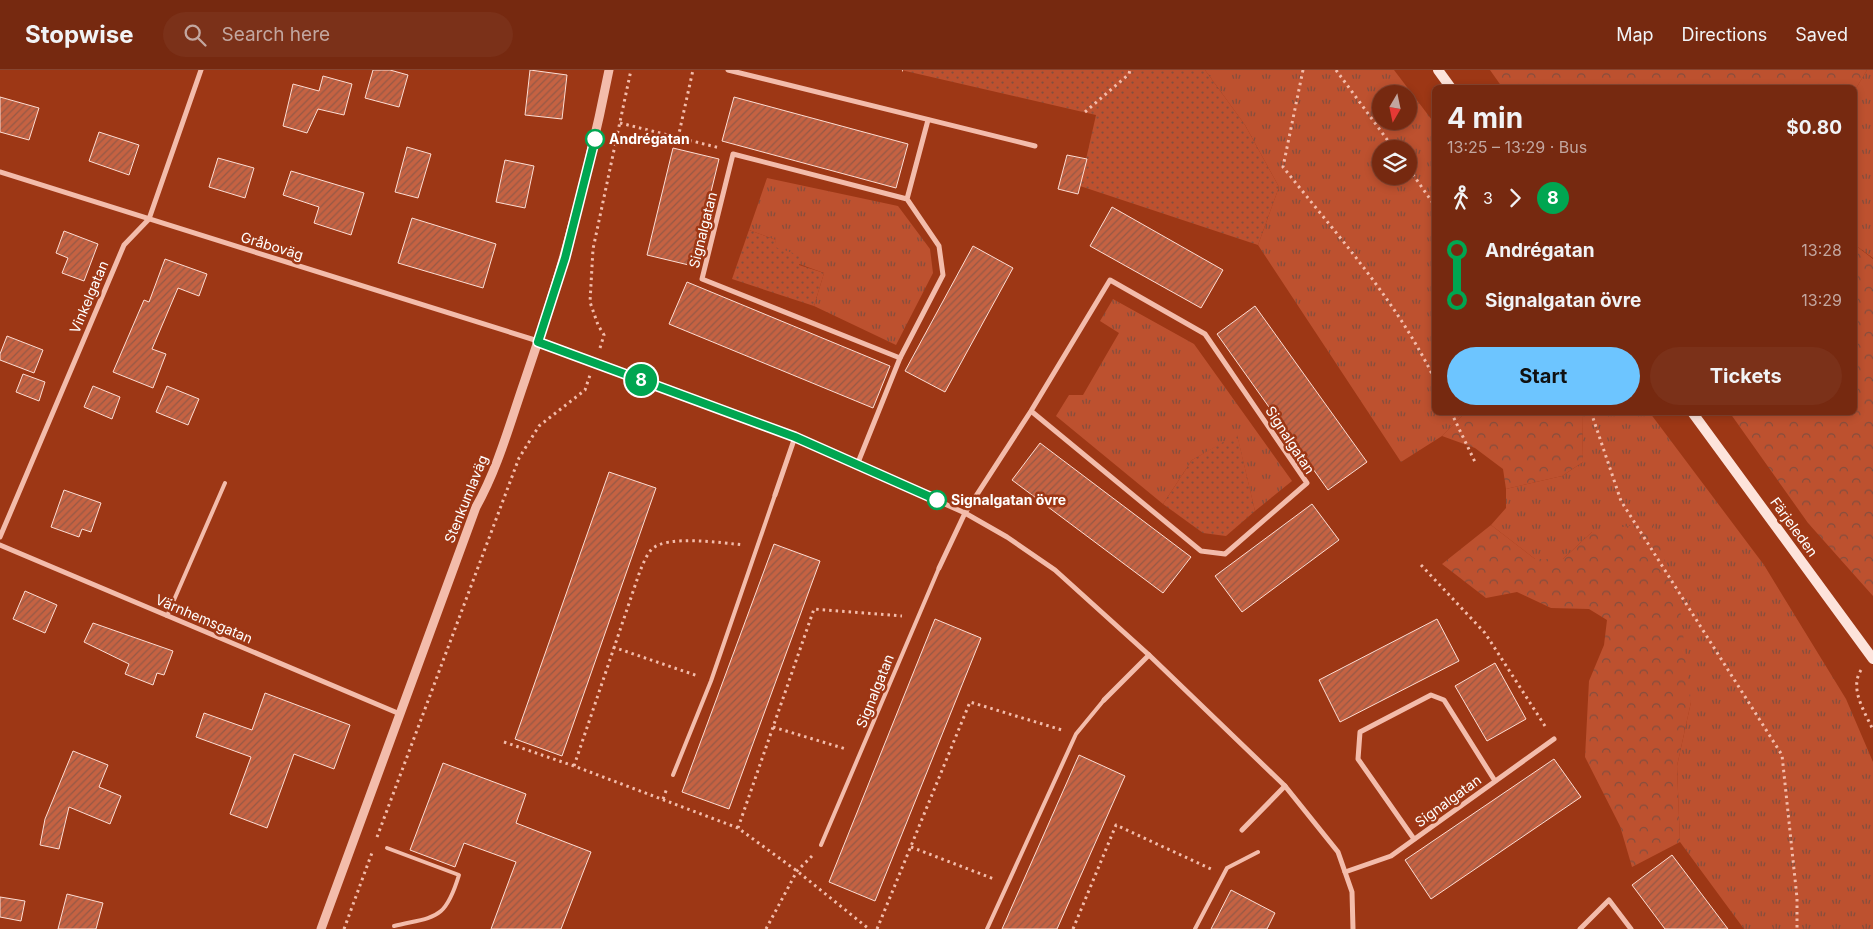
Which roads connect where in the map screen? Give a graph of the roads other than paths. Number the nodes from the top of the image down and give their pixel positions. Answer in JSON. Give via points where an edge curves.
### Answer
{"nodes":[{"id":1,"x":201,"y":70,"type":"edge"},
{"id":2,"x":609,"y":70,"type":"edge"},
{"id":3,"x":728,"y":70,"type":"edge"},
{"id":4,"x":1438,"y":70,"type":"edge"},
{"id":5,"x":1449,"y":85,"type":"edge"},
{"id":6,"x":928,"y":120,"type":"junction"},
{"id":7,"x":1035,"y":146,"type":"dead end"},
{"id":8,"x":0,"y":172,"type":"edge"},
{"id":9,"x":908,"y":199,"type":"junction"},
{"id":10,"x":149,"y":219,"type":"junction"},
{"id":11,"x":538,"y":342,"type":"junction"},
{"id":12,"x":900,"y":358,"type":"junction"},
{"id":13,"x":1031,"y":411,"type":"junction"},
{"id":14,"x":1694,"y":415,"type":"edge"},
{"id":15,"x":795,"y":437,"type":"junction"},
{"id":16,"x":857,"y":465,"type":"junction"},
{"id":17,"x":225,"y":483,"type":"dead end"},
{"id":18,"x":775,"y":495,"type":"joint"},
{"id":19,"x":965,"y":513,"type":"junction"},
{"id":20,"x":0,"y":537,"type":"edge"},
{"id":21,"x":0,"y":545,"type":"edge"},
{"id":22,"x":939,"y":568,"type":"joint"},
{"id":23,"x":167,"y":616,"type":"junction"},
{"id":24,"x":1148,"y":655,"type":"junction"},
{"id":25,"x":1871,"y":657,"type":"edge"},
{"id":26,"x":1104,"y":700,"type":"joint"},
{"id":27,"x":400,"y":714,"type":"junction"},
{"id":28,"x":1554,"y":739,"type":"road end"},
{"id":29,"x":673,"y":775,"type":"dead end"},
{"id":30,"x":1495,"y":781,"type":"junction"},
{"id":31,"x":1285,"y":786,"type":"junction"},
{"id":32,"x":1242,"y":830,"type":"dead end"},
{"id":33,"x":1414,"y":840,"type":"junction"},
{"id":34,"x":821,"y":846,"type":"road end"},
{"id":35,"x":387,"y":848,"type":"dead end"},
{"id":36,"x":1258,"y":852,"type":"dead end"},
{"id":37,"x":1346,"y":872,"type":"junction"},
{"id":38,"x":394,"y":926,"type":"dead end"},
{"id":39,"x":321,"y":929,"type":"edge"},
{"id":40,"x":987,"y":929,"type":"edge"},
{"id":41,"x":1195,"y":929,"type":"edge"},
{"id":42,"x":1353,"y":929,"type":"edge"},
{"id":43,"x":1580,"y":929,"type":"edge"},
{"id":44,"x":1631,"y":929,"type":"edge"}],
"edges":[{"from":1,"to":10,"type":"street","name":"Vinkelgatan"},
{"from":2,"to":11,"type":"street","name":"Stenkumlaväg","via":[[565,258]]},
{"from":3,"to":6,"type":"street"},
{"from":4,"to":5,"type":"main road"},
{"from":6,"to":7,"type":"street"},
{"from":6,"to":9,"type":"street"},
{"from":8,"to":10,"type":"street","name":"Gråboväg"},
{"from":9,"to":12,"type":"street","via":[[939,246],[944,275]]},
{"from":9,"to":12,"type":"street","name":"Signalgatan","via":[[733,154],[702,279]]},
{"from":10,"to":11,"type":"street","name":"Gråboväg"},
{"from":10,"to":20,"type":"street","name":"Vinkelgatan","via":[[124,245]]},
{"from":11,"to":15,"type":"street"},
{"from":11,"to":27,"type":"street","name":"Stenkumlaväg","via":[[489,484],[476,507]]},
{"from":12,"to":16,"type":"street"},
{"from":13,"to":13,"type":"street","name":"Signalgatan","via":[[1200,551],[1225,554],[1307,483],[1205,334],[1110,280]]},
{"from":13,"to":19,"type":"street","name":"Signalgatan"},
{"from":14,"to":25,"type":"main road","name":"Färjeleden"},
{"from":15,"to":16,"type":"street"},
{"from":15,"to":18,"type":"street"},
{"from":16,"to":19,"type":"street"},
{"from":17,"to":23,"type":"lane"},
{"from":18,"to":29,"type":"lane","via":[[711,681]]},
{"from":19,"to":22,"type":"street","name":"Signalgatan"},
{"from":19,"to":24,"type":"street","via":[[1056,570]]},
{"from":21,"to":23,"type":"street","name":"Värnhemsgatan"},
{"from":22,"to":34,"type":"lane","name":"Signalgatan"},
{"from":23,"to":27,"type":"street","name":"Värnhemsgatan"},
{"from":24,"to":26,"type":"street"},
{"from":24,"to":31,"type":"street"},
{"from":26,"to":40,"type":"lane","via":[[1076,734]]},
{"from":27,"to":39,"type":"street","name":"Stenkumlaväg"},
{"from":28,"to":30,"type":"street","name":"Signalgatan"},
{"from":30,"to":33,"type":"street","name":"Signalgatan"},
{"from":30,"to":33,"type":"street","name":"Signalgatan","via":[[1444,700],[1431,695],[1360,732],[1358,759]]},
{"from":31,"to":32,"type":"street"},
{"from":31,"to":37,"type":"street","via":[[1338,852]]},
{"from":33,"to":37,"type":"street","name":"Signalgatan","via":[[1391,856]]},
{"from":35,"to":38,"type":"lane","via":[[459,875],[453,896],[444,910],[430,918]]},
{"from":36,"to":41,"type":"lane","via":[[1227,868]]},
{"from":37,"to":42,"type":"street","via":[[1352,892]]},
{"from":43,"to":44,"type":"street","via":[[1610,900]]}]}
